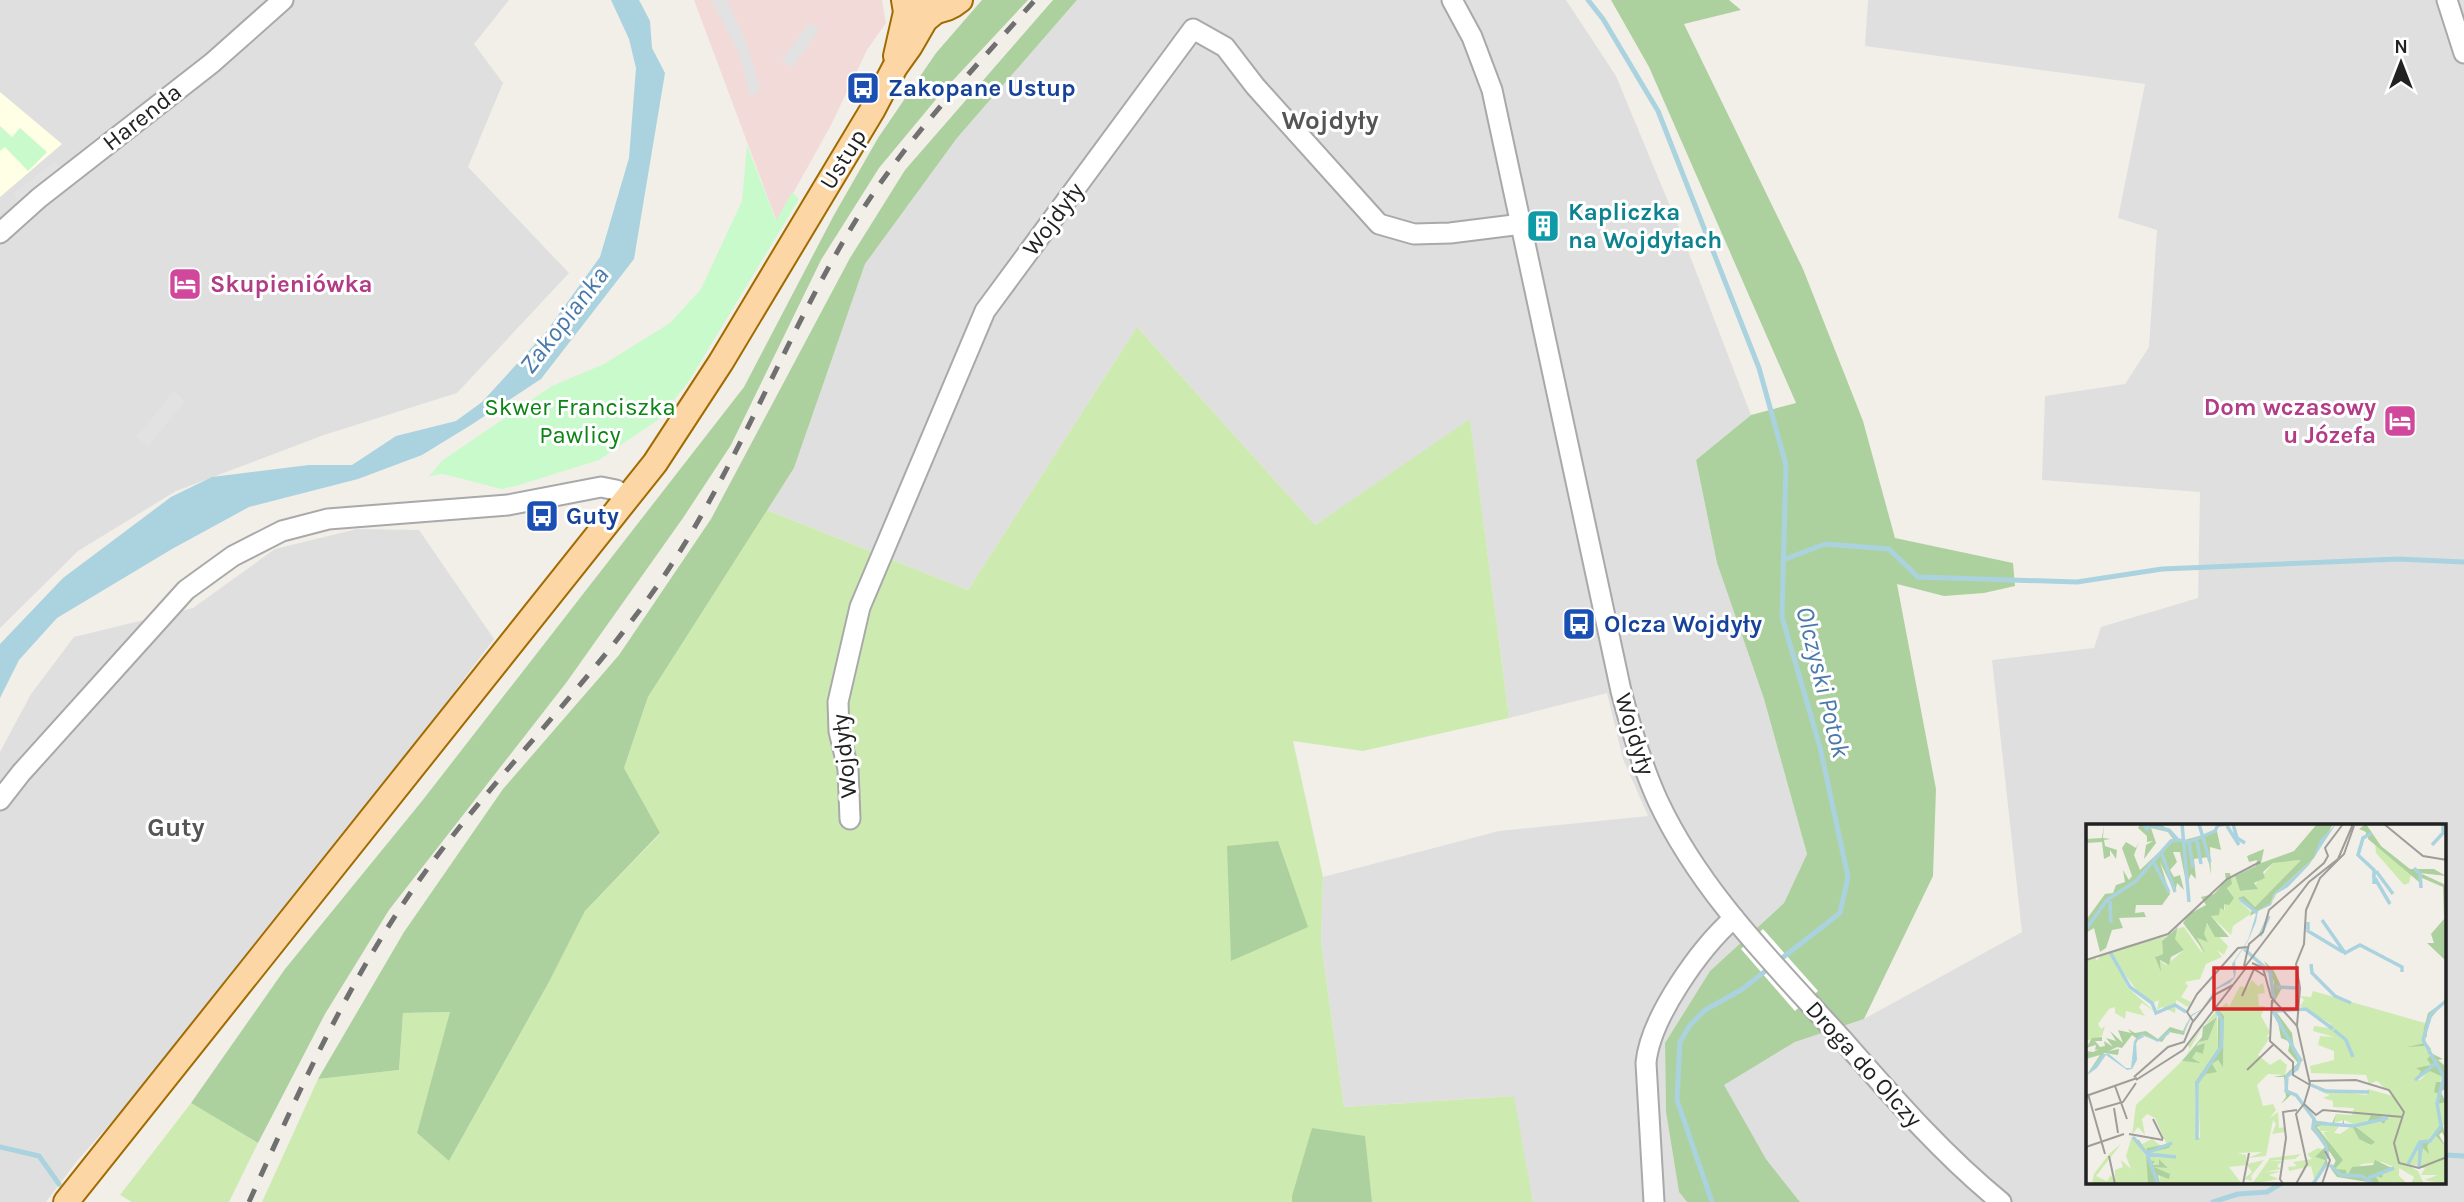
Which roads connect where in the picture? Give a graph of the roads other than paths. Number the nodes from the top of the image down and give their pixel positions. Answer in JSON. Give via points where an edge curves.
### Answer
{"nodes":[{"id":1,"x":283,"y":0,"type":"edge"},
{"id":2,"x":906,"y":0,"type":"edge"},
{"id":3,"x":960,"y":0,"type":"edge"},
{"id":4,"x":1452,"y":0,"type":"edge"},
{"id":5,"x":2447,"y":0,"type":"edge"},
{"id":6,"x":936,"y":11,"type":"junction"},
{"id":7,"x":2464,"y":52,"type":"edge"},
{"id":8,"x":895,"y":67,"type":"junction"},
{"id":9,"x":1522,"y":224,"type":"junction"},
{"id":10,"x":0,"y":233,"type":"edge"},
{"id":11,"x":628,"y":498,"type":"junction"},
{"id":12,"x":0,"y":800,"type":"edge"},
{"id":13,"x":850,"y":819,"type":"dead end"},
{"id":14,"x":1734,"y":918,"type":"junction"},
{"id":15,"x":66,"y":1202,"type":"edge"},
{"id":16,"x":1654,"y":1202,"type":"edge"},
{"id":17,"x":2001,"y":1202,"type":"edge"}],
"edges":[{"from":1,"to":10,"type":"street","name":"Harenda"},
{"from":2,"to":6,"type":"main road"},
{"from":2,"to":8,"type":"main road","name":"Ustup"},
{"from":3,"to":6,"type":"main road"},
{"from":4,"to":9,"type":"street","name":"Wojdyły","via":[[1488,79]]},
{"from":5,"to":7,"type":"street"},
{"from":6,"to":8,"type":"main road","name":"Ustup","via":[[925,20]]},
{"from":8,"to":11,"type":"main road","name":"Ustup","via":[[697,401]]},
{"from":9,"to":13,"type":"street","name":"Wojdyły","via":[[1415,234],[1379,224],[1225,47],[1193,29],[985,311],[860,607],[838,702]]},
{"from":9,"to":14,"type":"street","name":"Wojdyły","via":[[1637,748],[1677,838]]},
{"from":11,"to":12,"type":"street","via":[[601,487],[479,509],[328,519],[282,531],[233,556],[186,590]]},
{"from":11,"to":15,"type":"main road","name":"Ustup"},
{"from":14,"to":16,"type":"street","via":[[1702,951],[1662,1013],[1649,1046],[1646,1063]]},
{"from":14,"to":17,"type":"street","name":"Droga do Olczy","via":[[1931,1138]]}]}
